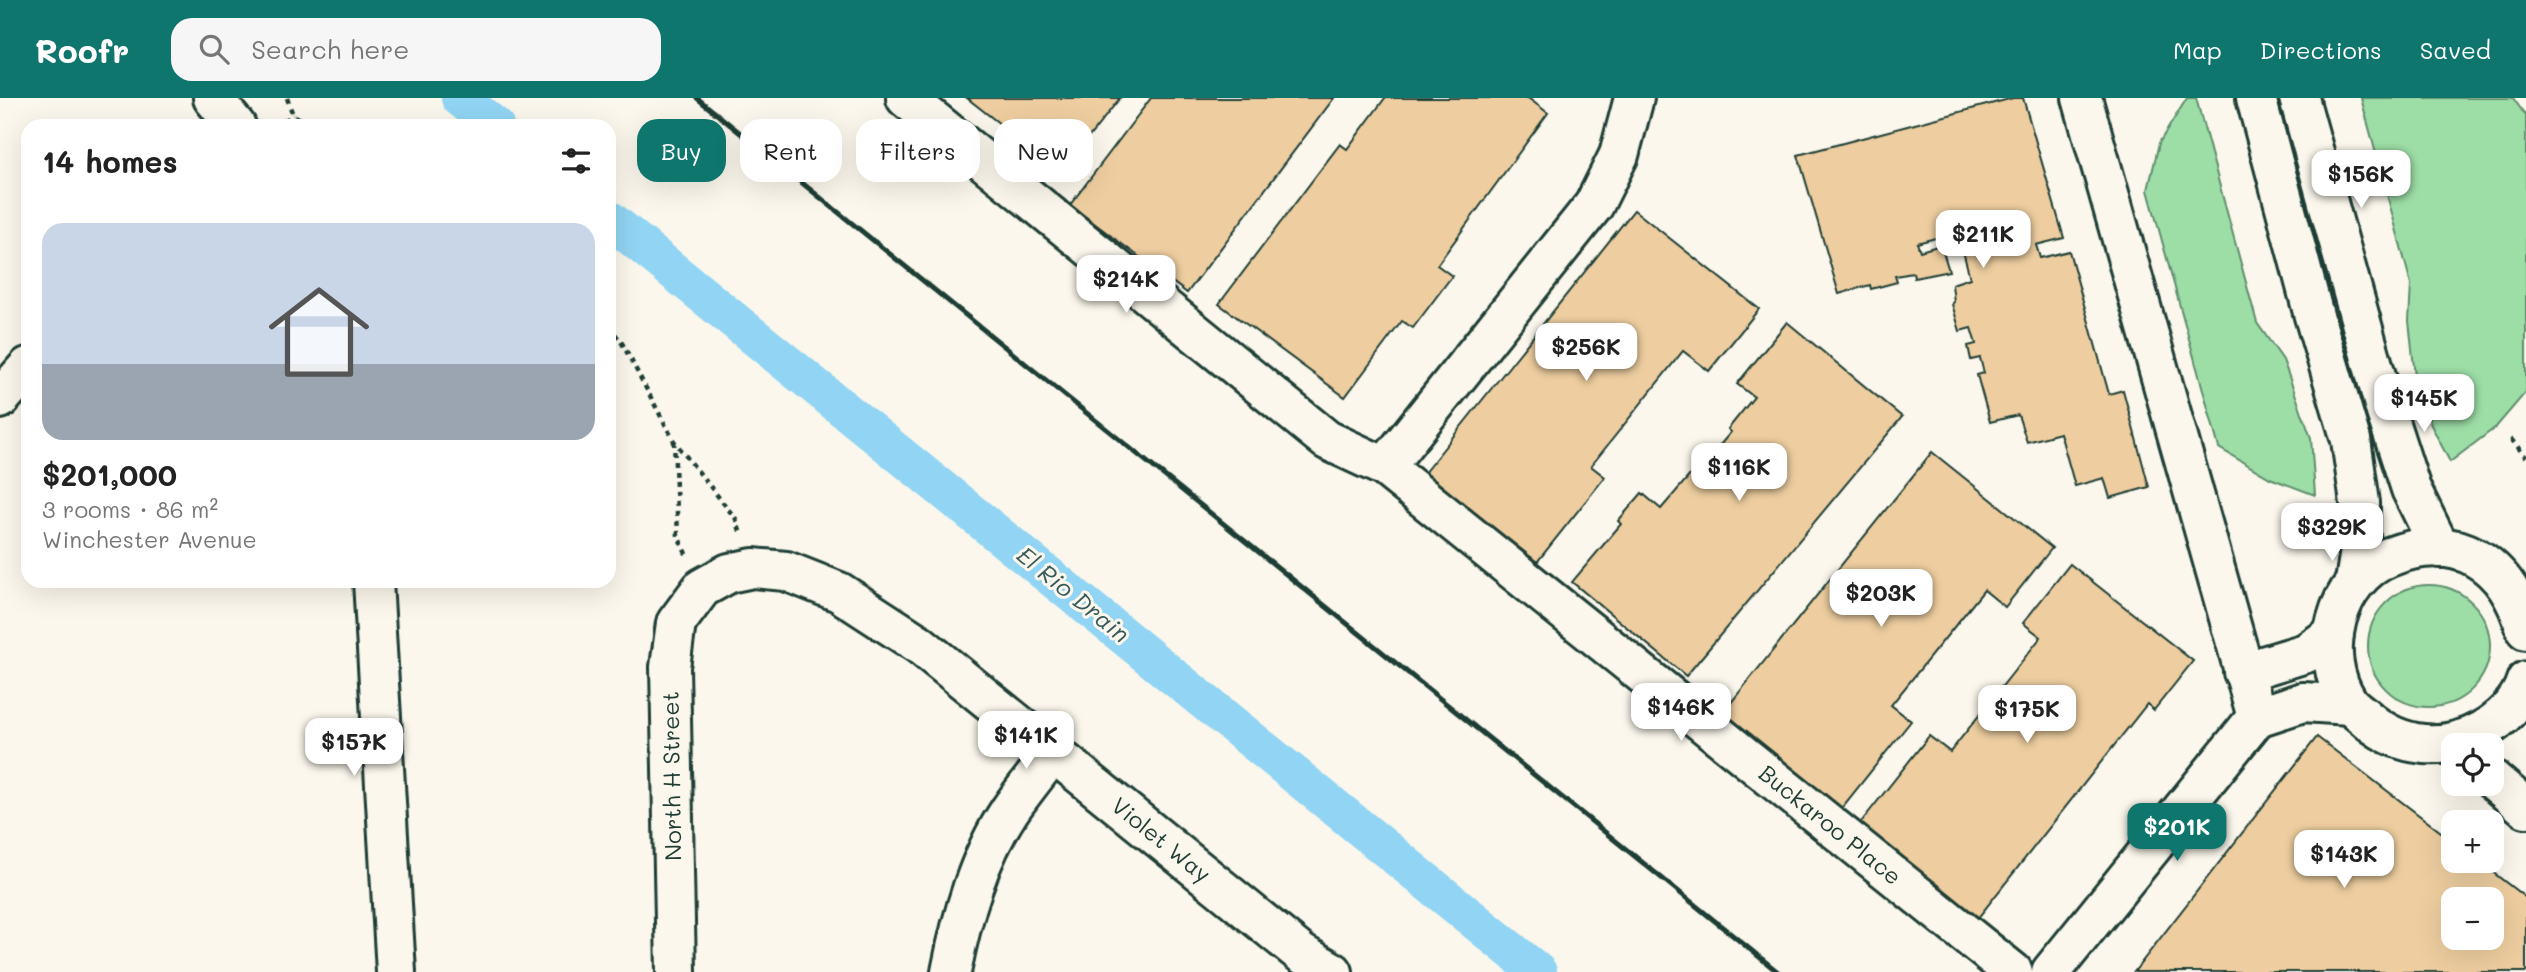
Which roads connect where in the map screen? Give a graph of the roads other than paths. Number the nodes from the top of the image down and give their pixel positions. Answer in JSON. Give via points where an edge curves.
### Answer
{"nodes":[{"id":1,"x":213,"y":98,"type":"edge"},
{"id":2,"x":906,"y":98,"type":"edge"},
{"id":3,"x":1634,"y":98,"type":"edge"},
{"id":4,"x":2082,"y":98,"type":"edge"},
{"id":5,"x":2256,"y":98,"type":"edge"},
{"id":6,"x":2299,"y":98,"type":"edge"},
{"id":7,"x":230,"y":119,"type":"edge"},
{"id":8,"x":21,"y":375,"type":"edge"},
{"id":9,"x":0,"y":399,"type":"edge"},
{"id":10,"x":1385,"y":467,"type":"junction"},
{"id":11,"x":2440,"y":548,"type":"junction"},
{"id":12,"x":2513,"y":581,"type":"edge"},
{"id":13,"x":2355,"y":582,"type":"junction"},
{"id":14,"x":373,"y":588,"type":"edge"},
{"id":15,"x":702,"y":588,"type":"joint"},
{"id":16,"x":2526,"y":630,"type":"edge"},
{"id":17,"x":2334,"y":634,"type":"junction"},
{"id":18,"x":2243,"y":672,"type":"junction"},
{"id":19,"x":2350,"y":705,"type":"junction"},
{"id":20,"x":2524,"y":705,"type":"edge"},
{"id":21,"x":2257,"y":717,"type":"junction"},
{"id":22,"x":2478,"y":733,"type":"edge"},
{"id":23,"x":2441,"y":750,"type":"edge"},
{"id":24,"x":1052,"y":754,"type":"junction"},
{"id":25,"x":2504,"y":789,"type":"edge"},
{"id":26,"x":2526,"y":808,"type":"edge"},
{"id":27,"x":396,"y":972,"type":"edge"},
{"id":28,"x":676,"y":972,"type":"edge"},
{"id":29,"x":951,"y":972,"type":"edge"},
{"id":30,"x":1333,"y":972,"type":"edge"},
{"id":31,"x":2013,"y":972,"type":"edge"},
{"id":32,"x":2051,"y":972,"type":"edge"}],
"edges":[{"from":1,"to":7,"type":"street"},
{"from":2,"to":10,"type":"street","name":"Buckaroo Place","via":[[1327,440]]},
{"from":3,"to":10,"type":"street","via":[[1619,155],[1594,205]]},
{"from":4,"to":18,"type":"street"},
{"from":5,"to":13,"type":"street","via":[[2351,440],[2360,503]]},
{"from":6,"to":11,"type":"street","via":[[2396,444],[2411,489]]},
{"from":8,"to":9,"type":"street"},
{"from":10,"to":31,"type":"street","name":"Buckaroo Place"},
{"from":11,"to":12,"type":"street","via":[[2465,553]]},
{"from":11,"to":13,"type":"street","via":[[2408,550],[2381,561]]},
{"from":12,"to":16,"type":"street"},
{"from":13,"to":17,"type":"street","via":[[2344,599]]},
{"from":14,"to":27,"type":"street"},
{"from":15,"to":24,"type":"street","name":"Violet Way","via":[[729,573],[753,568],[786,571],[839,592],[919,644]]},
{"from":15,"to":28,"type":"street","name":"North H Street","via":[[676,623],[670,667]]},
{"from":17,"to":18,"type":"street","via":[[2306,653]]},
{"from":17,"to":19,"type":"street","via":[[2334,664]]},
{"from":18,"to":21,"type":"street"},
{"from":19,"to":21,"type":"street","via":[[2303,702]]},
{"from":19,"to":23,"type":"street","via":[[2404,741]]},
{"from":20,"to":22,"type":"street"},
{"from":21,"to":32,"type":"street"},
{"from":24,"to":29,"type":"street","via":[[1009,812],[977,875]]},
{"from":24,"to":30,"type":"street","name":"Violet Way","via":[[1302,954]]},
{"from":25,"to":26,"type":"street"}]}
